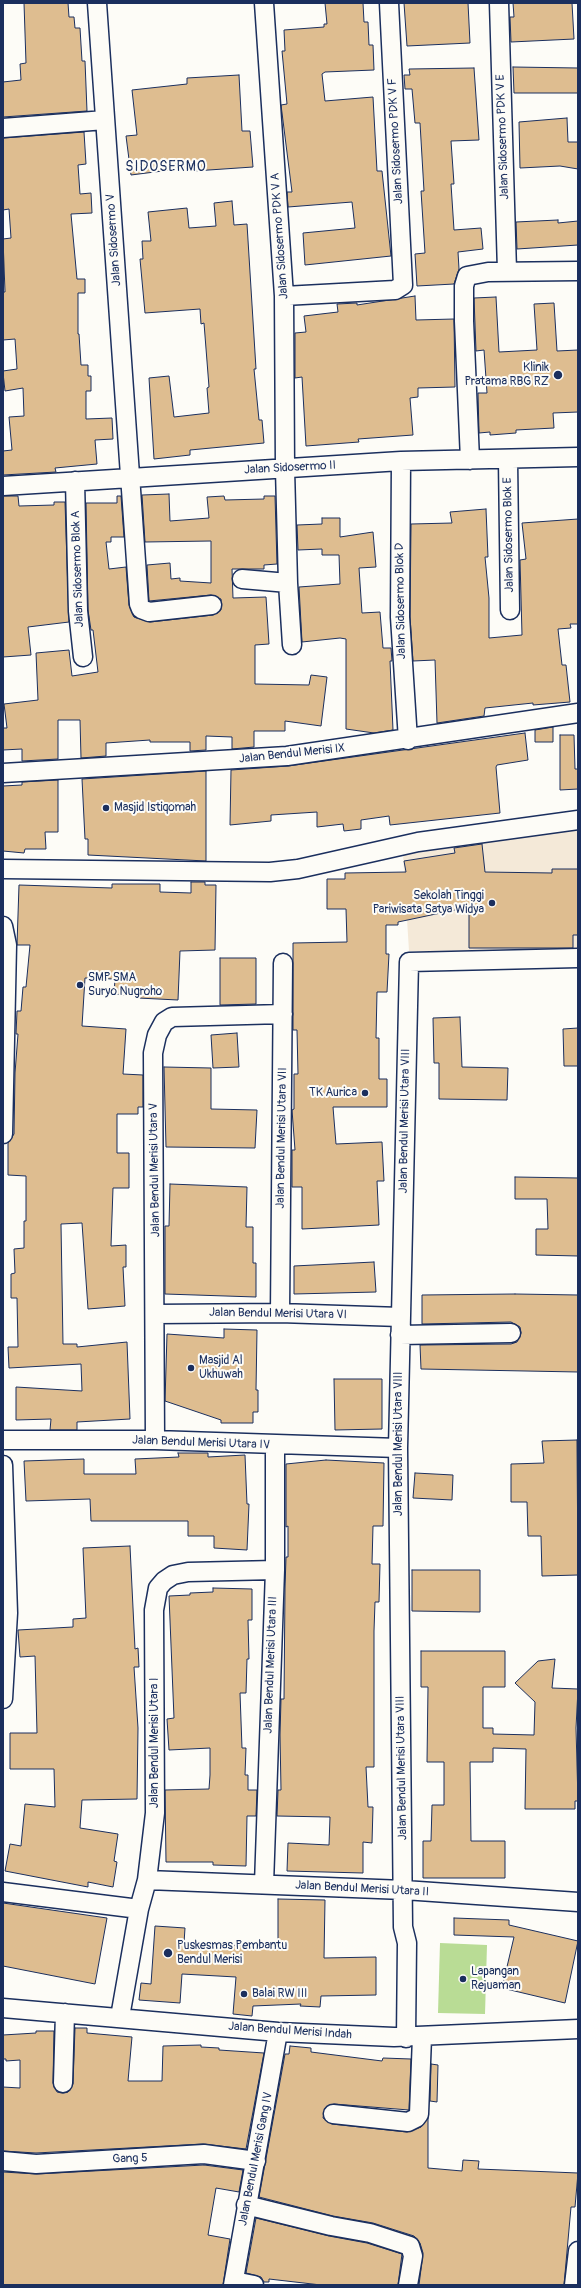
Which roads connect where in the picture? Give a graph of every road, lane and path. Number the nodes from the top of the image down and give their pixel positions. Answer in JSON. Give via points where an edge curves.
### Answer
{"nodes":[{"id":1,"x":97,"y":3,"type":"edge"},
{"id":2,"x":264,"y":3,"type":"edge"},
{"id":3,"x":389,"y":3,"type":"edge"},
{"id":4,"x":499,"y":3,"type":"edge"},
{"id":5,"x":106,"y":120,"type":"junction"},
{"id":6,"x":3,"y":128,"type":"edge"},
{"id":7,"x":578,"y":270,"type":"edge"},
{"id":8,"x":507,"y":271,"type":"junction"},
{"id":9,"x":284,"y":296,"type":"junction"},
{"id":10,"x":578,"y":457,"type":"edge"},
{"id":11,"x":470,"y":460,"type":"junction"},
{"id":12,"x":508,"y":460,"type":"junction"},
{"id":13,"x":401,"y":461,"type":"junction"},
{"id":14,"x":284,"y":469,"type":"junction"},
{"id":15,"x":130,"y":478,"type":"junction"},
{"id":16,"x":75,"y":482,"type":"junction"},
{"id":17,"x":3,"y":486,"type":"edge"},
{"id":18,"x":242,"y":579,"type":"dead end"},
{"id":19,"x":288,"y":582,"type":"junction"},
{"id":20,"x":212,"y":605,"type":"dead end"},
{"id":21,"x":510,"y":610,"type":"dead end"},
{"id":22,"x":292,"y":645,"type":"dead end"},
{"id":23,"x":83,"y":657,"type":"dead end"},
{"id":24,"x":578,"y":713,"type":"edge"},
{"id":25,"x":408,"y":740,"type":"junction"},
{"id":26,"x":3,"y":773,"type":"edge"},
{"id":27,"x":578,"y":820,"type":"edge"},
{"id":28,"x":3,"y":869,"type":"edge"},
{"id":29,"x":3,"y":926,"type":"edge"},
{"id":30,"x":578,"y":958,"type":"edge"},
{"id":31,"x":284,"y":963,"type":"dead end"},
{"id":32,"x":283,"y":1014,"type":"junction"},
{"id":33,"x":3,"y":1134,"type":"edge"},
{"id":34,"x":280,"y":1313,"type":"junction"},
{"id":35,"x":156,"y":1314,"type":"junction"},
{"id":36,"x":400,"y":1317,"type":"junction"},
{"id":37,"x":511,"y":1333,"type":"dead end"},
{"id":38,"x":400,"y":1335,"type":"junction"},
{"id":39,"x":3,"y":1440,"type":"edge"},
{"id":40,"x":155,"y":1440,"type":"junction"},
{"id":41,"x":275,"y":1445,"type":"junction"},
{"id":42,"x":398,"y":1448,"type":"junction"},
{"id":43,"x":3,"y":1465,"type":"edge"},
{"id":44,"x":275,"y":1570,"type":"junction"},
{"id":45,"x":5,"y":1613,"type":"edge"},
{"id":46,"x":3,"y":1699,"type":"edge"},
{"id":47,"x":147,"y":1880,"type":"junction"},
{"id":48,"x":264,"y":1884,"type":"junction"},
{"id":49,"x":404,"y":1890,"type":"junction"},
{"id":50,"x":3,"y":1892,"type":"edge"},
{"id":51,"x":578,"y":1902,"type":"edge"},
{"id":52,"x":139,"y":1909,"type":"junction"},
{"id":53,"x":3,"y":2008,"type":"edge"},
{"id":54,"x":65,"y":2013,"type":"junction"},
{"id":55,"x":120,"y":2017,"type":"junction"},
{"id":56,"x":578,"y":2029,"type":"edge"},
{"id":57,"x":278,"y":2032,"type":"junction"},
{"id":58,"x":407,"y":2037,"type":"junction"},
{"id":59,"x":63,"y":2083,"type":"dead end"},
{"id":60,"x":333,"y":2114,"type":"dead end"},
{"id":61,"x":3,"y":2161,"type":"edge"},
{"id":62,"x":256,"y":2161,"type":"junction"},
{"id":63,"x":246,"y":2206,"type":"junction"},
{"id":64,"x":578,"y":2251,"type":"edge"},
{"id":65,"x":233,"y":2283,"type":"edge"},
{"id":66,"x":254,"y":2285,"type":"edge"},
{"id":67,"x":408,"y":2285,"type":"edge"},
{"id":68,"x":574,"y":2285,"type":"edge"}],
"edges":[{"from":1,"to":5,"type":"street","name":"Jalan Sidosermo V"},
{"from":2,"to":9,"type":"street","name":"Jalan Sidosermo PDK V A"},
{"from":3,"to":9,"type":"street","name":"Jalan Sidosermo PDK V F","via":[[404,279],[402,287],[395,290]]},
{"from":4,"to":8,"type":"street","name":"Jalan Sidosermo PDK V E"},
{"from":5,"to":6,"type":"street"},
{"from":5,"to":15,"type":"street","name":"Jalan Sidosermo V"},
{"from":7,"to":8,"type":"street"},
{"from":8,"to":11,"type":"street","via":[[468,275],[464,286]]},
{"from":9,"to":14,"type":"street","name":"Jalan Sidosermo PDK V A"},
{"from":10,"to":12,"type":"street","name":"Jalan Sidosermo II"},
{"from":11,"to":12,"type":"street","name":"Jalan Sidosermo II"},
{"from":11,"to":13,"type":"street","name":"Jalan Sidosermo II"},
{"from":12,"to":21,"type":"street","name":"Jalan Sidosermo Blok E"},
{"from":13,"to":14,"type":"street","name":"Jalan Sidosermo II"},
{"from":13,"to":25,"type":"street","name":"Jalan Sidosermo Blok D","via":[[400,617]]},
{"from":14,"to":15,"type":"street","name":"Jalan Sidosermo II"},
{"from":14,"to":19,"type":"street","name":"Jalan Sidosermo PDK V A"},
{"from":15,"to":16,"type":"street","name":"Jalan Sidosermo II"},
{"from":15,"to":20,"type":"street","name":"Jalan Sidosermo V","via":[[140,607],[143,611],[149,612]]},
{"from":16,"to":17,"type":"street","name":"Jalan Sidosermo II"},
{"from":16,"to":23,"type":"street","name":"Jalan Sidosermo Blok A","via":[[78,611]]},
{"from":18,"to":19,"type":"street"},
{"from":19,"to":22,"type":"street","name":"Jalan Sidosermo PDK V A"},
{"from":24,"to":25,"type":"street","name":"Jalan Bendul Merisi IX"},
{"from":25,"to":26,"type":"street","name":"Jalan Bendul Merisi IX","via":[[288,756]]},
{"from":27,"to":28,"type":"street","via":[[418,842],[298,869],[270,872]]},
{"from":29,"to":33,"type":"street","via":[[7,945]]},
{"from":30,"to":36,"type":"street","name":"Jalan Bendul Merisi Utara VIII","via":[[409,962]]},
{"from":31,"to":32,"type":"street","name":"Jalan Bendul Merisi Utara VII"},
{"from":32,"to":34,"type":"street","name":"Jalan Bendul Merisi Utara VII"},
{"from":32,"to":35,"type":"street","name":"Jalan Bendul Merisi Utara V","via":[[172,1017],[164,1022],[157,1035],[153,1052]]},
{"from":34,"to":35,"type":"street","name":"Jalan Bendul Merisi Utara VI"},
{"from":34,"to":36,"type":"street","name":"Jalan Bendul Merisi Utara VI"},
{"from":35,"to":40,"type":"street","name":"Jalan Bendul Merisi Utara V"},
{"from":36,"to":38,"type":"street","name":"Jalan Bendul Merisi Utara VIII"},
{"from":37,"to":38,"type":"street"},
{"from":38,"to":42,"type":"street","name":"Jalan Bendul Merisi Utara VIII"},
{"from":39,"to":40,"type":"street","name":"Jalan Bendul Merisi Utara IV"},
{"from":40,"to":41,"type":"street","name":"Jalan Bendul Merisi Utara IV"},
{"from":41,"to":42,"type":"street","name":"Jalan Bendul Merisi Utara IV"},
{"from":41,"to":44,"type":"street","name":"Jalan Bendul Merisi Utara III"},
{"from":42,"to":49,"type":"street","name":"Jalan Bendul Merisi Utara VIII"},
{"from":43,"to":45,"type":"street"},
{"from":44,"to":47,"type":"street","name":"Jalan Bendul Merisi Utara I","via":[[188,1572],[173,1575],[164,1580],[158,1588],[154,1610],[155,1813]]},
{"from":44,"to":48,"type":"street","name":"Jalan Bendul Merisi Utara III"},
{"from":45,"to":46,"type":"street"},
{"from":47,"to":48,"type":"street","name":"Jalan Bendul Merisi Utara II"},
{"from":47,"to":52,"type":"street","name":"Jalan Bendul Merisi Utara I"},
{"from":48,"to":49,"type":"street","name":"Jalan Bendul Merisi Utara II"},
{"from":49,"to":51,"type":"street","name":"Jalan Bendul Merisi Utara II"},
{"from":49,"to":58,"type":"street","name":"Jalan Bendul Merisi Utara VIII","via":[[403,1927],[396,1944]]},
{"from":50,"to":52,"type":"street"},
{"from":52,"to":55,"type":"street","name":"Jalan Bendul Merisi Utara I"},
{"from":53,"to":54,"type":"street","name":"Jalan Bendul Merisi Indah"},
{"from":54,"to":55,"type":"street","name":"Jalan Bendul Merisi Indah"},
{"from":54,"to":59,"type":"street"},
{"from":55,"to":57,"type":"street","name":"Jalan Bendul Merisi Indah"},
{"from":56,"to":58,"type":"street","name":"Jalan Bendul Merisi Indah"},
{"from":57,"to":58,"type":"street","name":"Jalan Bendul Merisi Indah"},
{"from":57,"to":62,"type":"street","name":"Jalan Bendul Merisi Gang IV"},
{"from":58,"to":60,"type":"street","name":"Jalan Bendul Merisi Utara VIII","via":[[419,2114],[416,2118],[408,2122]]},
{"from":61,"to":62,"type":"street","name":"Gang 5","via":[[36,2164],[204,2154]]},
{"from":62,"to":63,"type":"street","name":"Jalan Bendul Merisi Gang IV"},
{"from":63,"to":65,"type":"street","name":"Jalan Bendul Merisi Gang IV"},
{"from":63,"to":67,"type":"street","via":[[370,2233],[410,2246],[413,2256]]},
{"from":64,"to":68,"type":"street"},
{"from":65,"to":66,"type":"street"}]}
